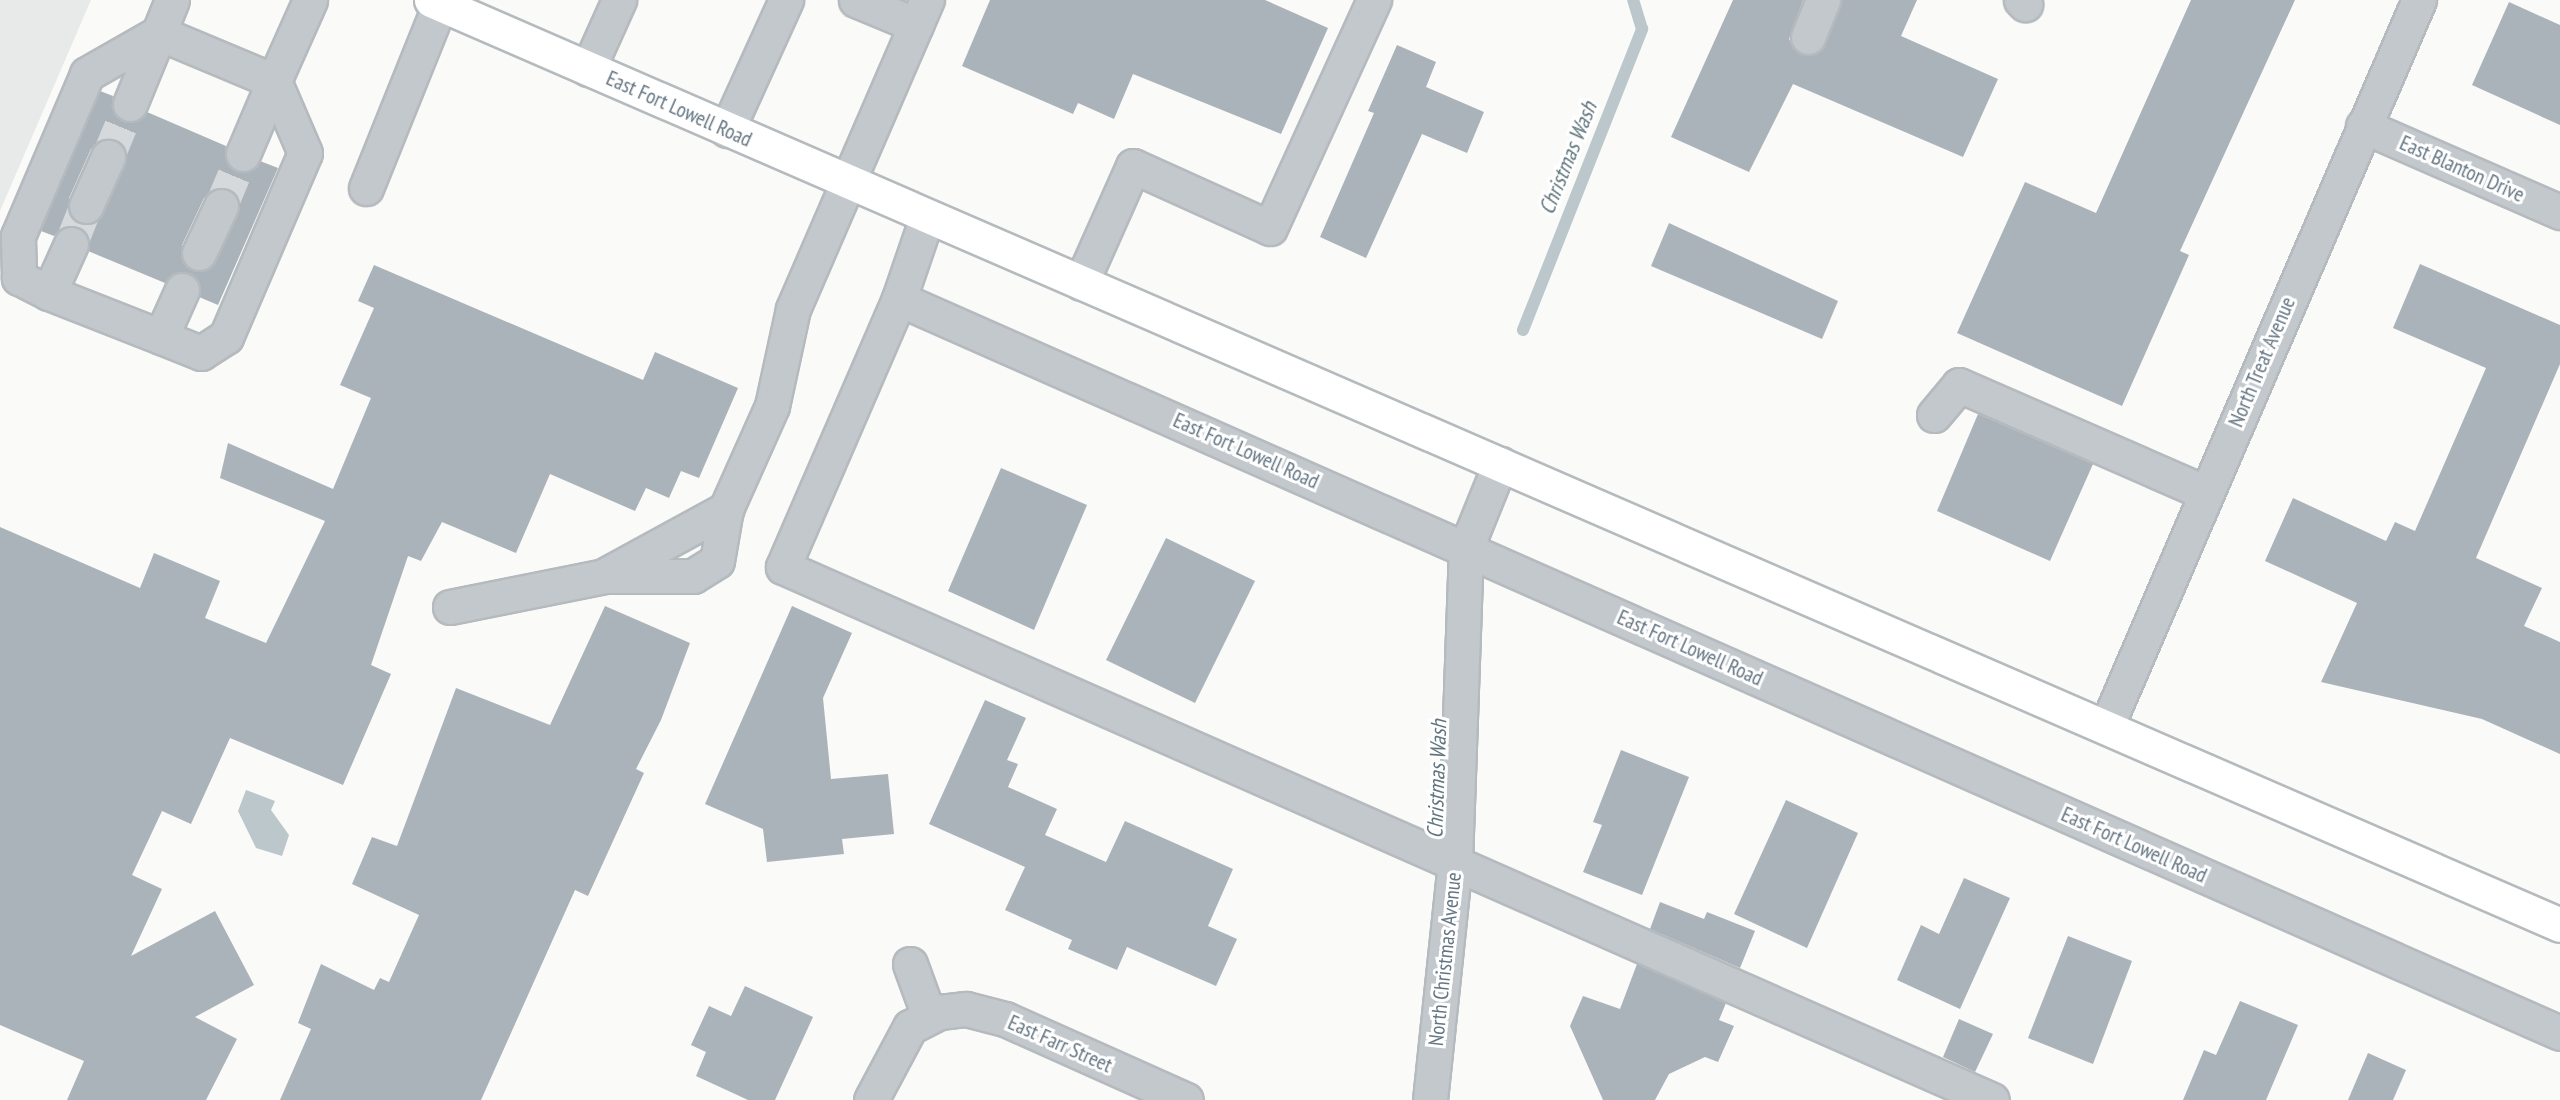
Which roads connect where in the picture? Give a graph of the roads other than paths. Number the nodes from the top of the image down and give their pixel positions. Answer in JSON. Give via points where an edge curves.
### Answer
{"nodes":[{"id":1,"x":172,"y":0,"type":"edge"},
{"id":2,"x":310,"y":0,"type":"edge"},
{"id":3,"x":619,"y":0,"type":"edge"},
{"id":4,"x":786,"y":0,"type":"edge"},
{"id":5,"x":856,"y":0,"type":"edge"},
{"id":6,"x":1374,"y":0,"type":"edge"},
{"id":7,"x":1823,"y":0,"type":"edge"},
{"id":8,"x":2419,"y":0,"type":"edge"},
{"id":9,"x":436,"y":2,"type":"edge"},
{"id":10,"x":921,"y":13,"type":"edge"},
{"id":11,"x":159,"y":33,"type":"junction"},
{"id":12,"x":1808,"y":37,"type":"dead end"},
{"id":13,"x":588,"y":69,"type":"junction"},
{"id":14,"x":274,"y":81,"type":"junction"},
{"id":15,"x":130,"y":104,"type":"tunnel mouth"},
{"id":16,"x":2363,"y":126,"type":"junction"},
{"id":17,"x":727,"y":130,"type":"junction"},
{"id":18,"x":243,"y":154,"type":"tunnel mouth"},
{"id":19,"x":108,"y":156,"type":"tunnel mouth"},
{"id":20,"x":848,"y":183,"type":"junction"},
{"id":21,"x":366,"y":188,"type":"dead end"},
{"id":22,"x":87,"y":206,"type":"tunnel mouth"},
{"id":23,"x":221,"y":206,"type":"tunnel mouth"},
{"id":24,"x":2560,"y":212,"type":"edge"},
{"id":25,"x":927,"y":217,"type":"junction"},
{"id":26,"x":71,"y":244,"type":"tunnel mouth"},
{"id":27,"x":199,"y":253,"type":"dead end"},
{"id":28,"x":1080,"y":283,"type":"junction"},
{"id":29,"x":182,"y":290,"type":"dead end"},
{"id":30,"x":49,"y":293,"type":"junction"},
{"id":31,"x":899,"y":299,"type":"junction"},
{"id":32,"x":161,"y":337,"type":"junction"},
{"id":33,"x":1934,"y":415,"type":"dead end"},
{"id":34,"x":1500,"y":464,"type":"junction"},
{"id":35,"x":2206,"y":493,"type":"junction"},
{"id":36,"x":726,"y":509,"type":"junction"},
{"id":37,"x":1466,"y":548,"type":"junction"},
{"id":38,"x":605,"y":576,"type":"junction"},
{"id":39,"x":450,"y":607,"type":"dead end"},
{"id":40,"x":2107,"y":725,"type":"junction"},
{"id":41,"x":1455,"y":862,"type":"junction"},
{"id":42,"x":2560,"y":925,"type":"edge"},
{"id":43,"x":910,"y":964,"type":"dead end"},
{"id":44,"x":929,"y":1016,"type":"junction"},
{"id":45,"x":2560,"y":1033,"type":"edge"},
{"id":46,"x":872,"y":1100,"type":"edge"},
{"id":47,"x":1186,"y":1100,"type":"edge"},
{"id":48,"x":1430,"y":1100,"type":"edge"},
{"id":49,"x":1992,"y":1100,"type":"edge"}],
"edges":[{"from":1,"to":11,"type":"street"},
{"from":2,"to":14,"type":"street"},
{"from":3,"to":13,"type":"street"},
{"from":4,"to":17,"type":"street"},
{"from":5,"to":10,"type":"street"},
{"from":6,"to":28,"type":"street","via":[[1270,228],[1133,166]]},
{"from":7,"to":12,"type":"street"},
{"from":8,"to":16,"type":"street","name":"North Treat Avenue"},
{"from":9,"to":13,"type":"main road","name":"East Fort Lowell Road"},
{"from":9,"to":21,"type":"street"},
{"from":10,"to":20,"type":"street"},
{"from":11,"to":14,"type":"street"},
{"from":11,"to":15,"type":"street"},
{"from":11,"to":30,"type":"street","via":[[87,74],[18,236],[19,278]]},
{"from":13,"to":17,"type":"main road","name":"East Fort Lowell Road"},
{"from":14,"to":18,"type":"street"},
{"from":14,"to":32,"type":"street","via":[[305,153],[226,337],[201,353]]},
{"from":16,"to":24,"type":"street","name":"East Blanton Drive"},
{"from":16,"to":35,"type":"street","name":"North Treat Avenue"},
{"from":17,"to":20,"type":"main road","name":"East Fort Lowell Road"},
{"from":19,"to":22,"type":"street"},
{"from":20,"to":25,"type":"main road","name":"East Fort Lowell Road"},
{"from":20,"to":36,"type":"street","via":[[793,309],[772,406]]},
{"from":23,"to":27,"type":"street"},
{"from":25,"to":28,"type":"main road","name":"East Fort Lowell Road"},
{"from":25,"to":31,"type":"street"},
{"from":26,"to":30,"type":"street"},
{"from":28,"to":34,"type":"main road","name":"East Fort Lowell Road"},
{"from":29,"to":32,"type":"street"},
{"from":30,"to":32,"type":"street"},
{"from":31,"to":37,"type":"street","name":"East Fort Lowell Road"},
{"from":31,"to":41,"type":"street","via":[[783,567]]},
{"from":33,"to":35,"type":"street","via":[[1959,385]]},
{"from":34,"to":37,"type":"street","name":"North Christmas Avenue"},
{"from":34,"to":40,"type":"main road","name":"East Fort Lowell Road"},
{"from":35,"to":40,"type":"street","name":"North Treat Avenue"},
{"from":36,"to":38,"type":"street"},
{"from":36,"to":38,"type":"street","via":[[717,561],[693,576]]},
{"from":37,"to":41,"type":"street","name":"North Christmas Avenue"},
{"from":37,"to":45,"type":"street","name":"East Fort Lowell Road"},
{"from":38,"to":39,"type":"street"},
{"from":40,"to":42,"type":"main road","name":"East Fort Lowell Road"},
{"from":41,"to":48,"type":"street","name":"North Christmas Avenue"},
{"from":41,"to":49,"type":"street"},
{"from":43,"to":44,"type":"street"},
{"from":44,"to":46,"type":"street","via":[[910,1027],[899,1041]]},
{"from":44,"to":47,"type":"street","name":"East Farr Street","via":[[966,1009],[1005,1019]]}]}
